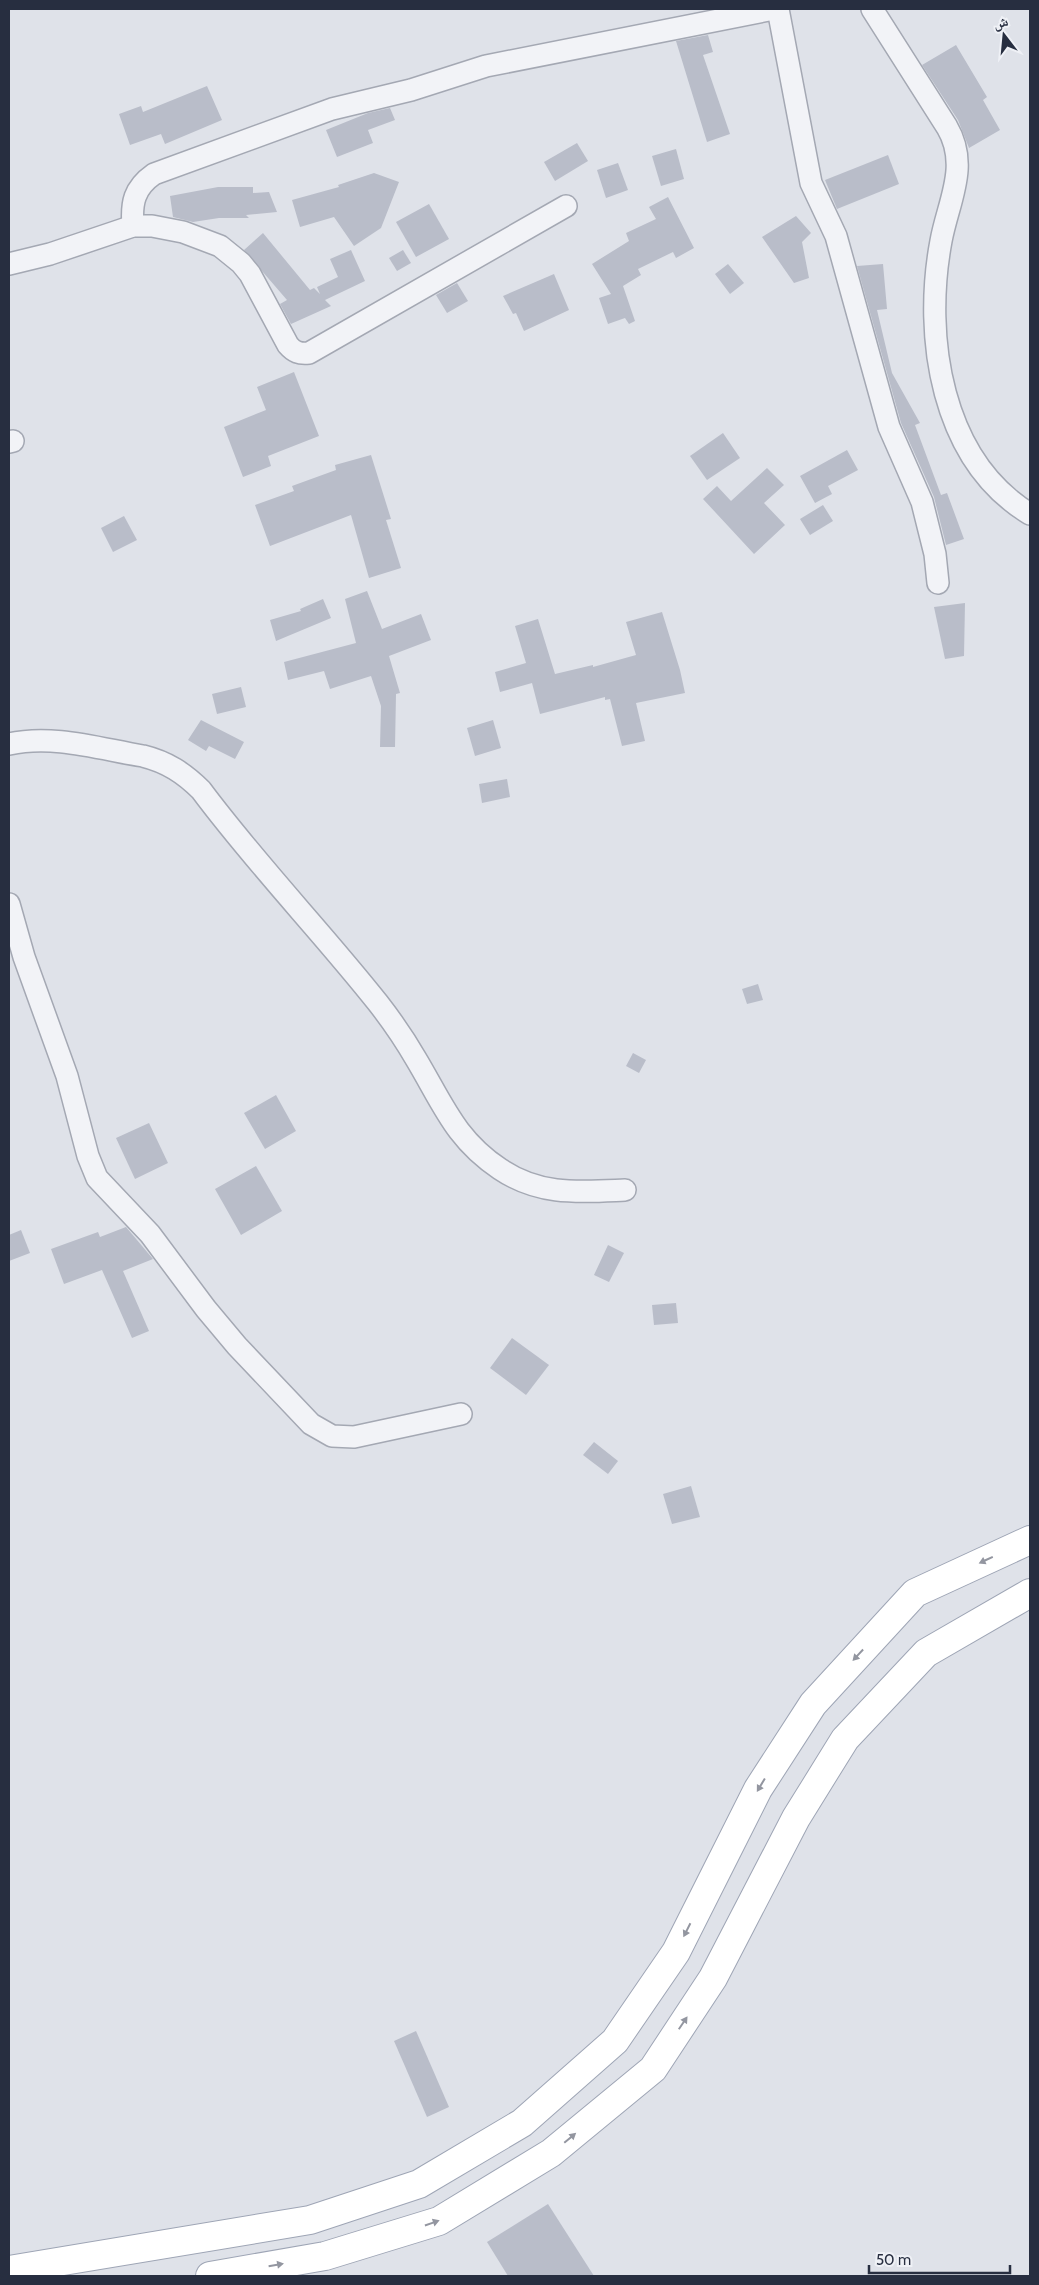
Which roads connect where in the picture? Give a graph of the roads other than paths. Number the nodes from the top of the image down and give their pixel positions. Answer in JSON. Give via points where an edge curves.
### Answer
{"nodes":[{"id":1,"x":776,"y":9,"type":"edge"},
{"id":2,"x":872,"y":9,"type":"edge"},
{"id":3,"x":566,"y":206,"type":"dead end"},
{"id":4,"x":133,"y":226,"type":"junction"},
{"id":5,"x":9,"y":264,"type":"edge"},
{"id":6,"x":1030,"y":514,"type":"edge"},
{"id":7,"x":938,"y":583,"type":"dead end"},
{"id":8,"x":9,"y":744,"type":"edge"},
{"id":9,"x":9,"y":904,"type":"edge"},
{"id":10,"x":624,"y":1190,"type":"dead end"},
{"id":11,"x":461,"y":1414,"type":"dead end"},
{"id":12,"x":1030,"y":1540,"type":"edge"},
{"id":13,"x":1030,"y":1592,"type":"edge"},
{"id":14,"x":9,"y":2270,"type":"edge"},
{"id":15,"x":210,"y":2276,"type":"edge"}],
"edges":[{"from":1,"to":4,"type":"street","via":[[486,66],[291,122],[150,177],[133,196]]},
{"from":1,"to":7,"type":"street","via":[[811,183],[836,236],[889,427],[922,502],[935,554]]},
{"from":2,"to":6,"type":"street","via":[[947,128],[956,148],[958,171],[941,240],[935,294],[938,349],[948,399],[977,466],[999,492]]},
{"from":3,"to":4,"type":"street","via":[[303,354],[296,353],[288,345],[250,274],[231,254],[211,242],[183,232]]},
{"from":4,"to":5,"type":"street"},
{"from":8,"to":10,"type":"street","via":[[41,740],[143,756],[182,773],[201,790],[378,1003],[416,1058],[447,1116],[472,1146],[502,1170],[536,1188],[570,1192]]},
{"from":9,"to":11,"type":"street","via":[[67,1076],[97,1178],[150,1234],[237,1346],[311,1424],[332,1436],[354,1437]]},
{"from":12,"to":14,"type":"main road","one_way":true,"via":[[915,1593],[813,1704],[758,1788],[676,1952],[615,2041],[522,2123],[419,2184],[310,2220]]},
{"from":15,"to":13,"type":"main road","one_way":true,"via":[[325,2256],[439,2221],[551,2153],[653,2069],[713,1978],[796,1818],[845,1739],[926,1652]]}]}
